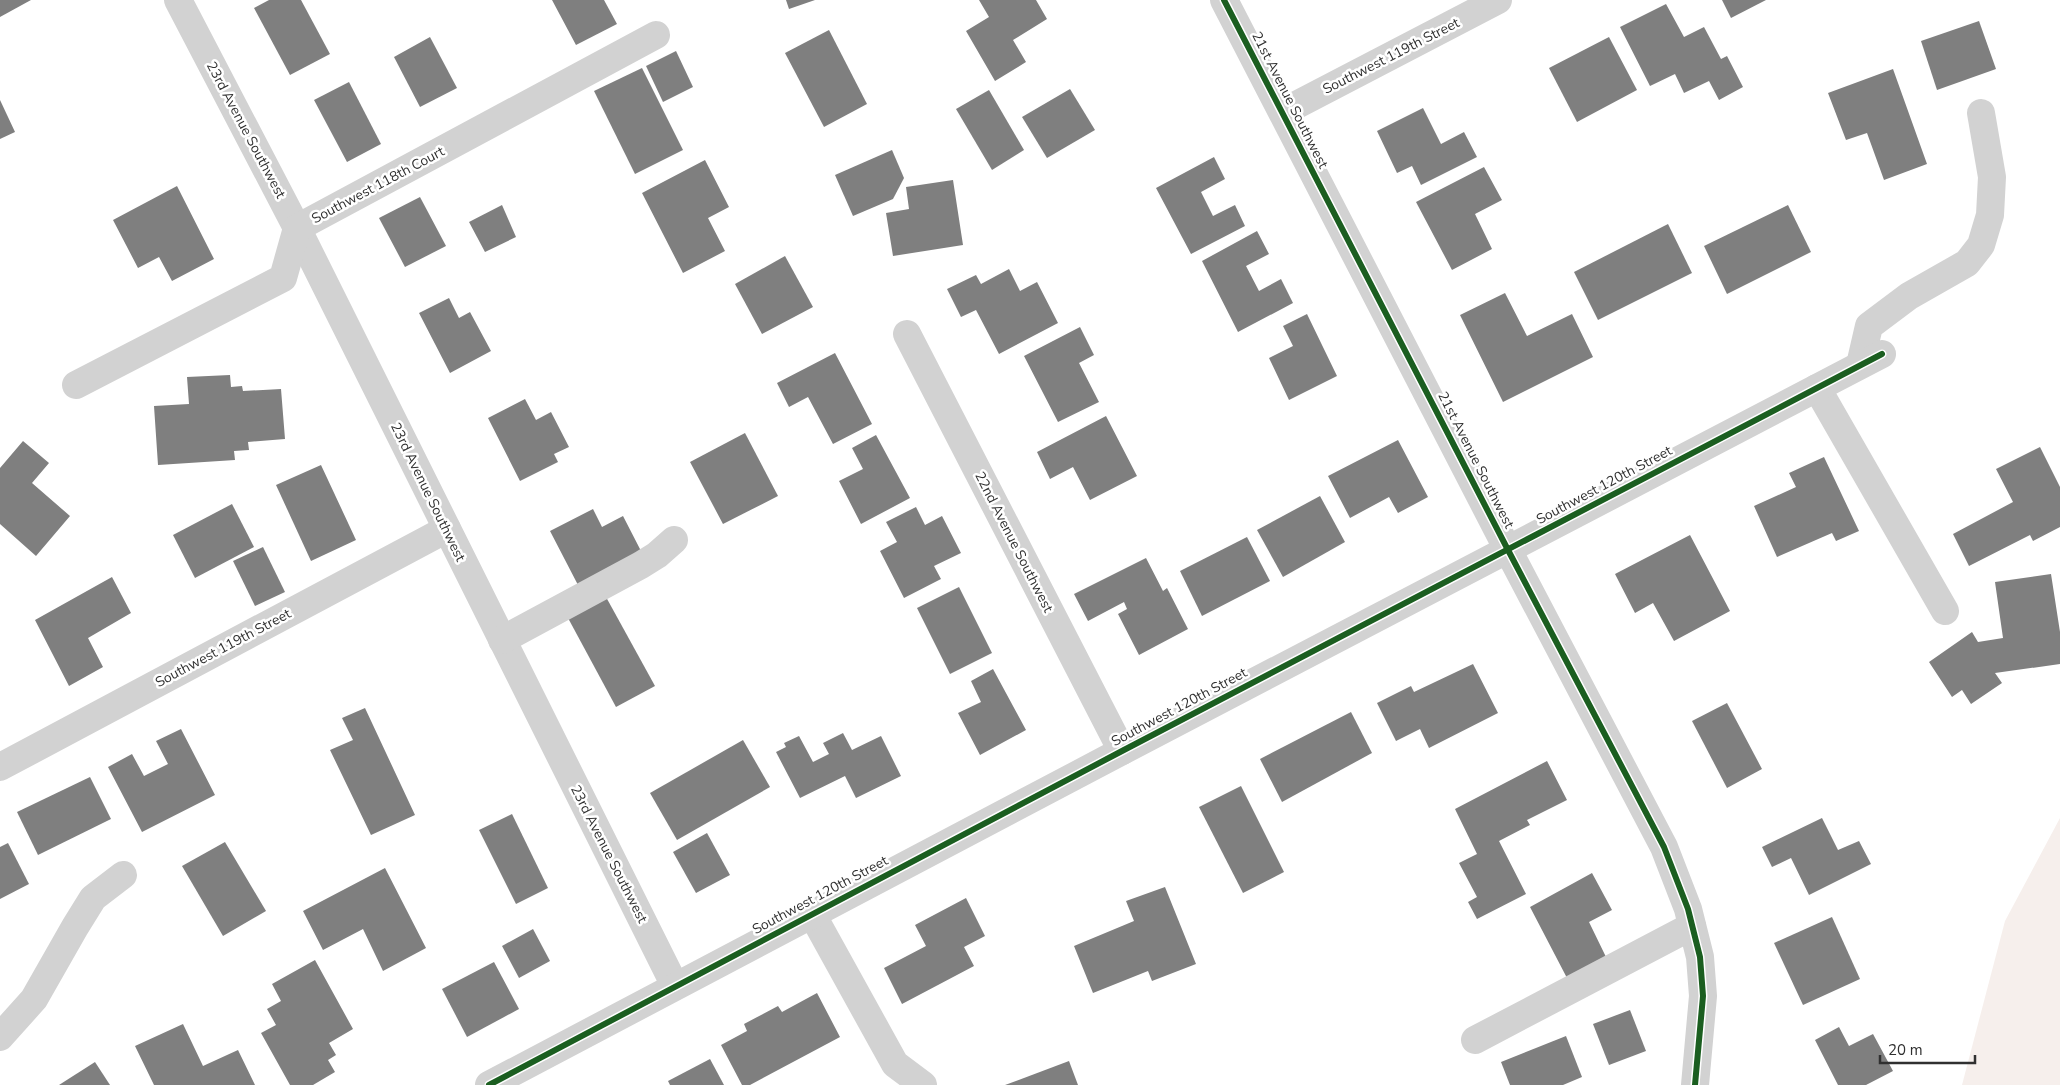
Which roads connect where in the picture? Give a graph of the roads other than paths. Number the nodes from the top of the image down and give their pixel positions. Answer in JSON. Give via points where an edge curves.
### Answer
{"nodes":[{"id":1,"x":178,"y":0,"type":"edge"},
{"id":2,"x":1224,"y":0,"type":"edge"},
{"id":3,"x":1498,"y":0,"type":"edge"},
{"id":4,"x":656,"y":35,"type":"dead end"},
{"id":5,"x":1282,"y":112,"type":"junction"},
{"id":6,"x":1982,"y":113,"type":"dead end"},
{"id":7,"x":298,"y":228,"type":"junction"},
{"id":8,"x":907,"y":334,"type":"dead end"},
{"id":9,"x":76,"y":385,"type":"dead end"},
{"id":10,"x":1817,"y":388,"type":"junction"},
{"id":11,"x":447,"y":529,"type":"junction"},
{"id":12,"x":674,"y":540,"type":"dead end"},
{"id":13,"x":1508,"y":550,"type":"junction"},
{"id":14,"x":1945,"y":612,"type":"dead end"},
{"id":15,"x":502,"y":640,"type":"junction"},
{"id":16,"x":1122,"y":751,"type":"junction"},
{"id":17,"x":0,"y":767,"type":"edge"},
{"id":18,"x":122,"y":875,"type":"dead end"},
{"id":19,"x":812,"y":914,"type":"junction"},
{"id":20,"x":1692,"y":926,"type":"junction"},
{"id":21,"x":675,"y":986,"type":"junction"},
{"id":22,"x":0,"y":1037,"type":"edge"},
{"id":23,"x":1476,"y":1040,"type":"dead end"},
{"id":24,"x":489,"y":1085,"type":"edge"},
{"id":25,"x":923,"y":1085,"type":"edge"},
{"id":26,"x":1695,"y":1085,"type":"edge"}],
"edges":[{"from":1,"to":7,"type":"street","name":"23rd Avenue Southwest"},
{"from":2,"to":5,"type":"street","name":"21st Avenue Southwest"},
{"from":3,"to":5,"type":"street","name":"Southwest 119th Street"},
{"from":4,"to":7,"type":"street","name":"Southwest 118th Court"},
{"from":5,"to":13,"type":"street","name":"21st Avenue Southwest"},
{"from":6,"to":10,"type":"street","name":"Southwest 120th Street","via":[[1992,177],[1990,215],[1981,245],[1966,263],[1909,296],[1870,326],[1871,360]]},
{"from":7,"to":9,"type":"street","name":"Southwest 118th Court","via":[[283,278]]},
{"from":7,"to":11,"type":"street","name":"23rd Avenue Southwest"},
{"from":8,"to":16,"type":"street","name":"22nd Avenue Southwest"},
{"from":10,"to":13,"type":"street","name":"Southwest 120th Street"},
{"from":10,"to":14,"type":"street"},
{"from":11,"to":15,"type":"street","name":"23rd Avenue Southwest"},
{"from":11,"to":17,"type":"street","name":"Southwest 119th Street"},
{"from":12,"to":15,"type":"street","via":[[641,565]]},
{"from":13,"to":16,"type":"street","name":"Southwest 120th Street"},
{"from":13,"to":20,"type":"street","name":"21st Avenue Southwest","via":[[1664,847]]},
{"from":15,"to":21,"type":"street","name":"23rd Avenue Southwest"},
{"from":16,"to":19,"type":"street","name":"Southwest 120th Street"},
{"from":18,"to":22,"type":"street","via":[[93,898],[34,999]]},
{"from":19,"to":21,"type":"street","name":"Southwest 120th Street"},
{"from":19,"to":25,"type":"street","via":[[895,1064]]},
{"from":20,"to":23,"type":"street"},
{"from":20,"to":26,"type":"street","name":"21st Avenue Southwest","via":[[1700,957],[1703,996]]},
{"from":21,"to":24,"type":"street","name":"Southwest 120th Street"}]}
